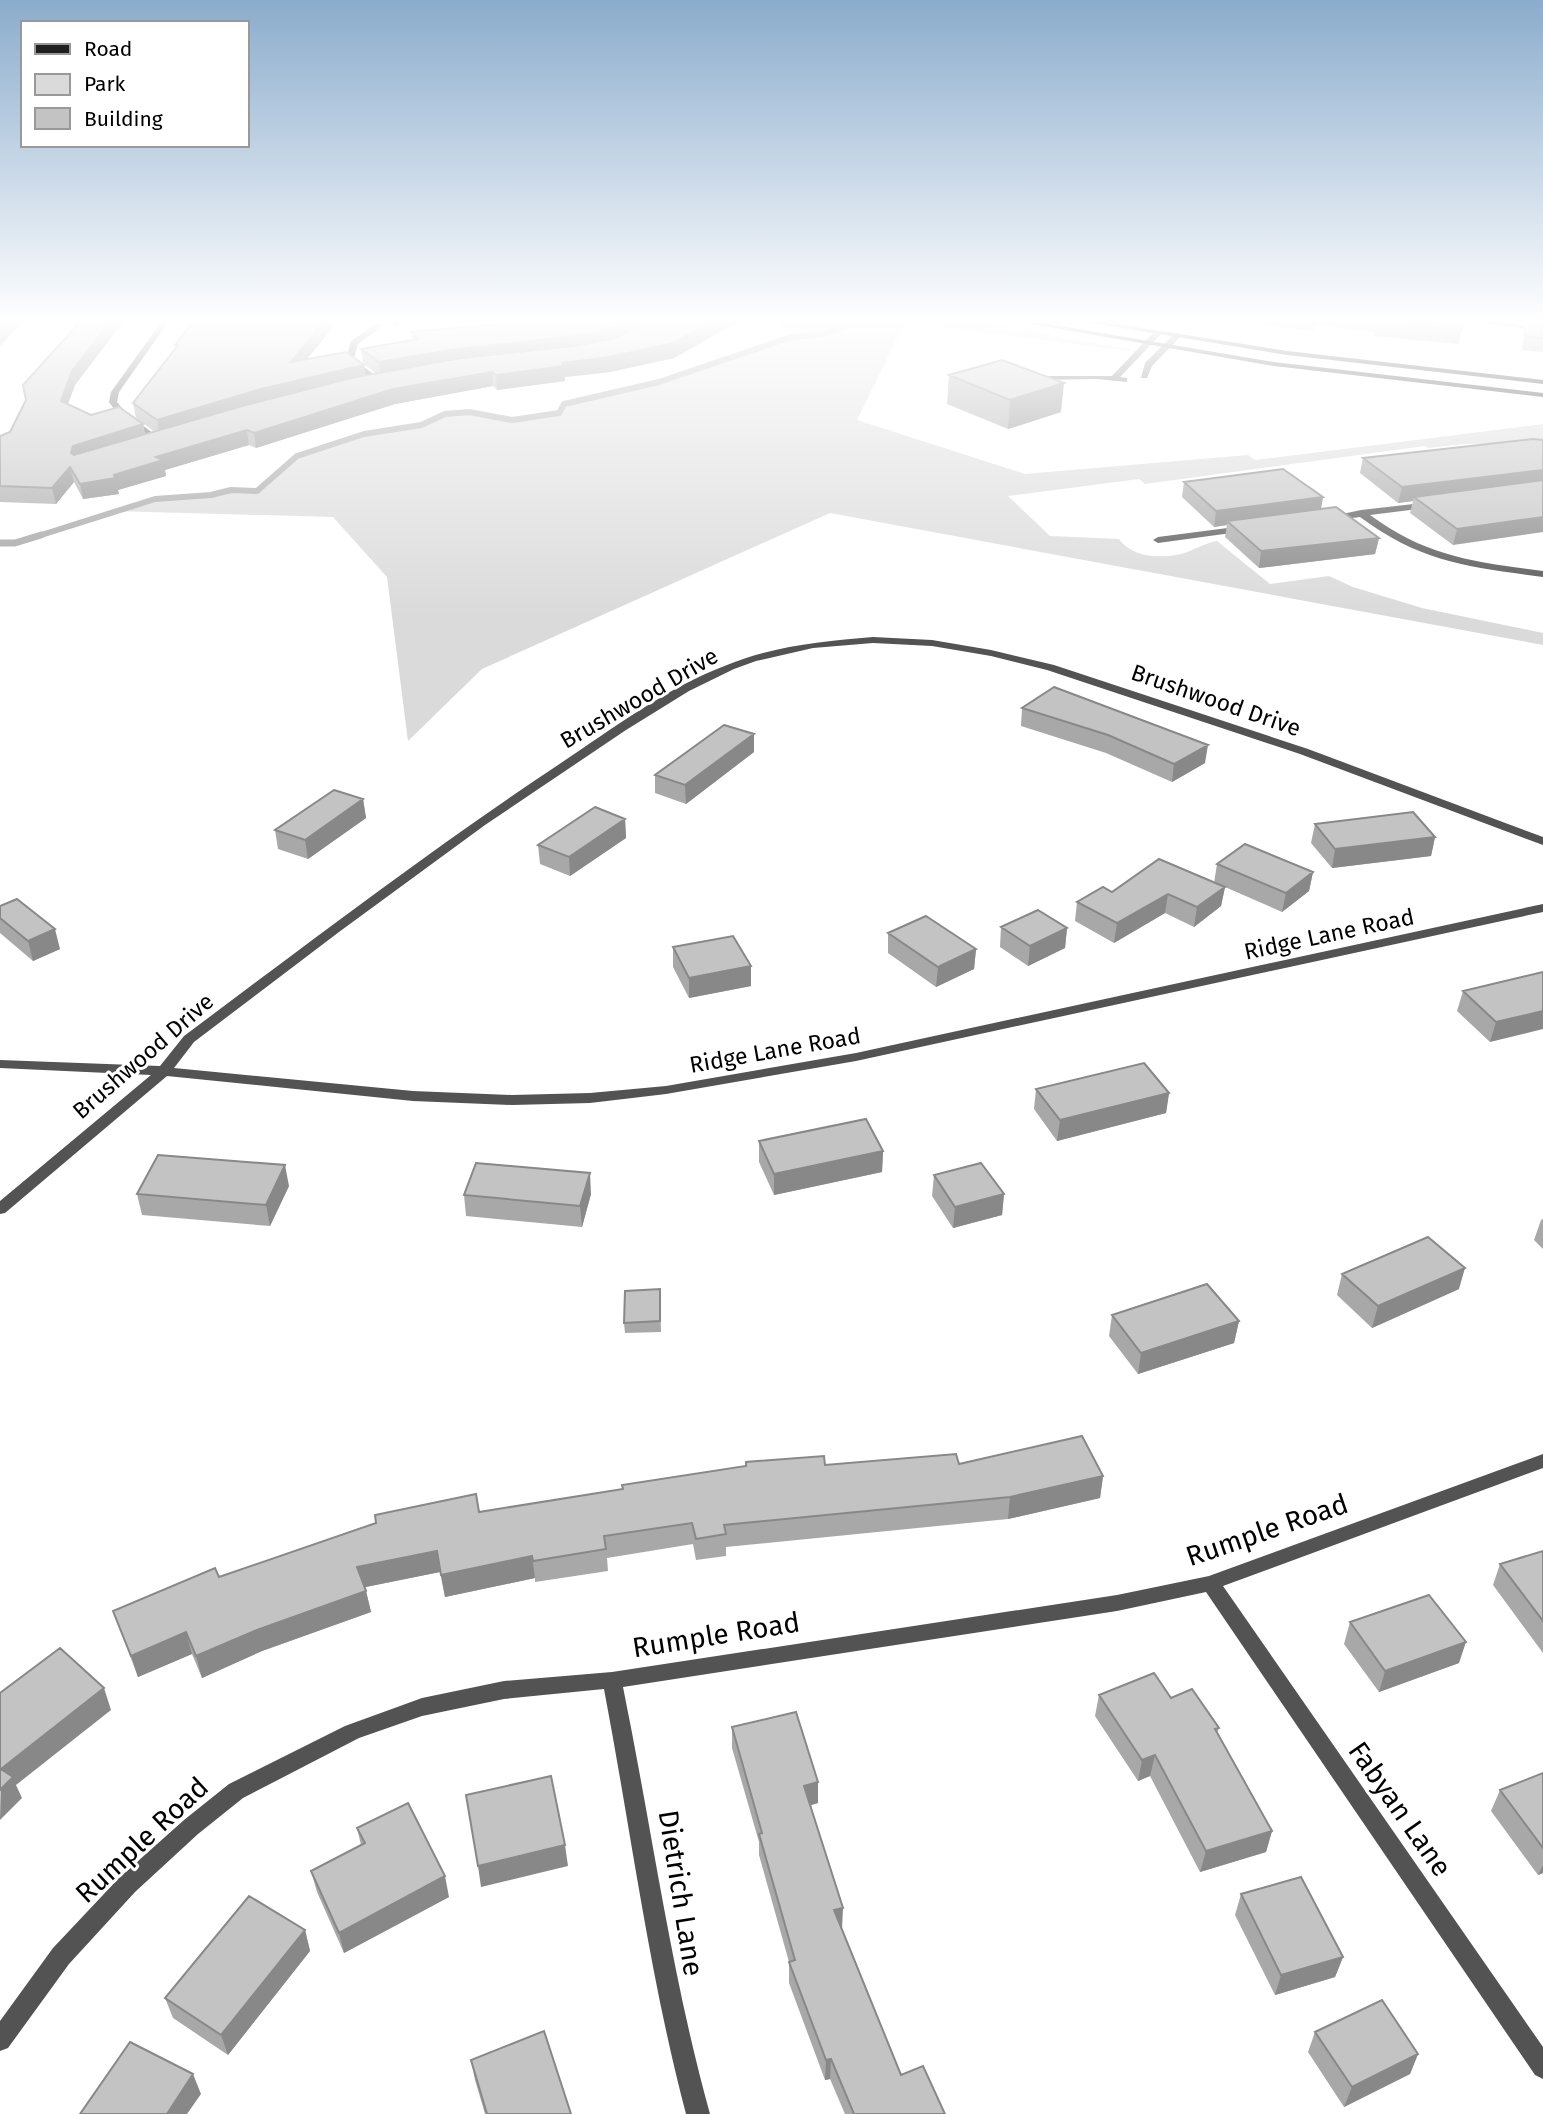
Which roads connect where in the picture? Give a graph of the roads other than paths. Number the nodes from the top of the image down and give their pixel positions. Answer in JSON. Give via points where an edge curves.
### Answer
{"nodes":[{"id":1,"x":128,"y":420,"type":"edge"},
{"id":2,"x":168,"y":438,"type":"edge"},
{"id":3,"x":1439,"y":503,"type":"edge"},
{"id":4,"x":1362,"y":513,"type":"junction"},
{"id":5,"x":1321,"y":519,"type":"edge"},
{"id":6,"x":1253,"y":527,"type":"edge"},
{"id":7,"x":1158,"y":540,"type":"dead end"},
{"id":8,"x":1543,"y":574,"type":"edge"},
{"id":9,"x":1543,"y":841,"type":"edge"},
{"id":10,"x":1543,"y":908,"type":"edge"},
{"id":11,"x":0,"y":1064,"type":"edge"},
{"id":12,"x":164,"y":1072,"type":"junction"},
{"id":13,"x":0,"y":1209,"type":"edge"},
{"id":14,"x":1543,"y":1461,"type":"edge"},
{"id":15,"x":1210,"y":1583,"type":"junction"},
{"id":16,"x":612,"y":1680,"type":"junction"},
{"id":17,"x":0,"y":2040,"type":"edge"},
{"id":18,"x":1543,"y":2067,"type":"edge"},
{"id":19,"x":698,"y":2114,"type":"edge"}],
"edges":[{"from":1,"to":2,"type":"street","via":[[153,443]]},
{"from":3,"to":4,"type":"street"},
{"from":4,"to":5,"type":"street"},
{"from":4,"to":8,"type":"street","via":[[1426,551],[1487,567]]},
{"from":6,"to":7,"type":"street"},
{"from":9,"to":12,"type":"street","name":"Brushwood Drive","via":[[1261,737],[998,653],[902,639],[799,648],[750,659],[723,671],[550,775],[189,1039]]},
{"from":10,"to":12,"type":"street","name":"Ridge Lane Road","via":[[869,1055],[666,1090],[512,1100],[413,1096]]},
{"from":11,"to":12,"type":"street","name":"Ridge Lane Road"},
{"from":12,"to":13,"type":"street","name":"Brushwood Drive"},
{"from":14,"to":15,"type":"street","name":"Rumple Road"},
{"from":15,"to":16,"type":"street","name":"Rumple Road","via":[[1117,1603]]},
{"from":15,"to":18,"type":"street","name":"Fabyan Lane"},
{"from":16,"to":17,"type":"street","name":"Rumple Road","via":[[504,1689],[422,1707],[352,1732],[236,1791],[127,1885],[61,1956]]},
{"from":16,"to":19,"type":"street","name":"Dietrich Lane","via":[[668,1995]]}]}
